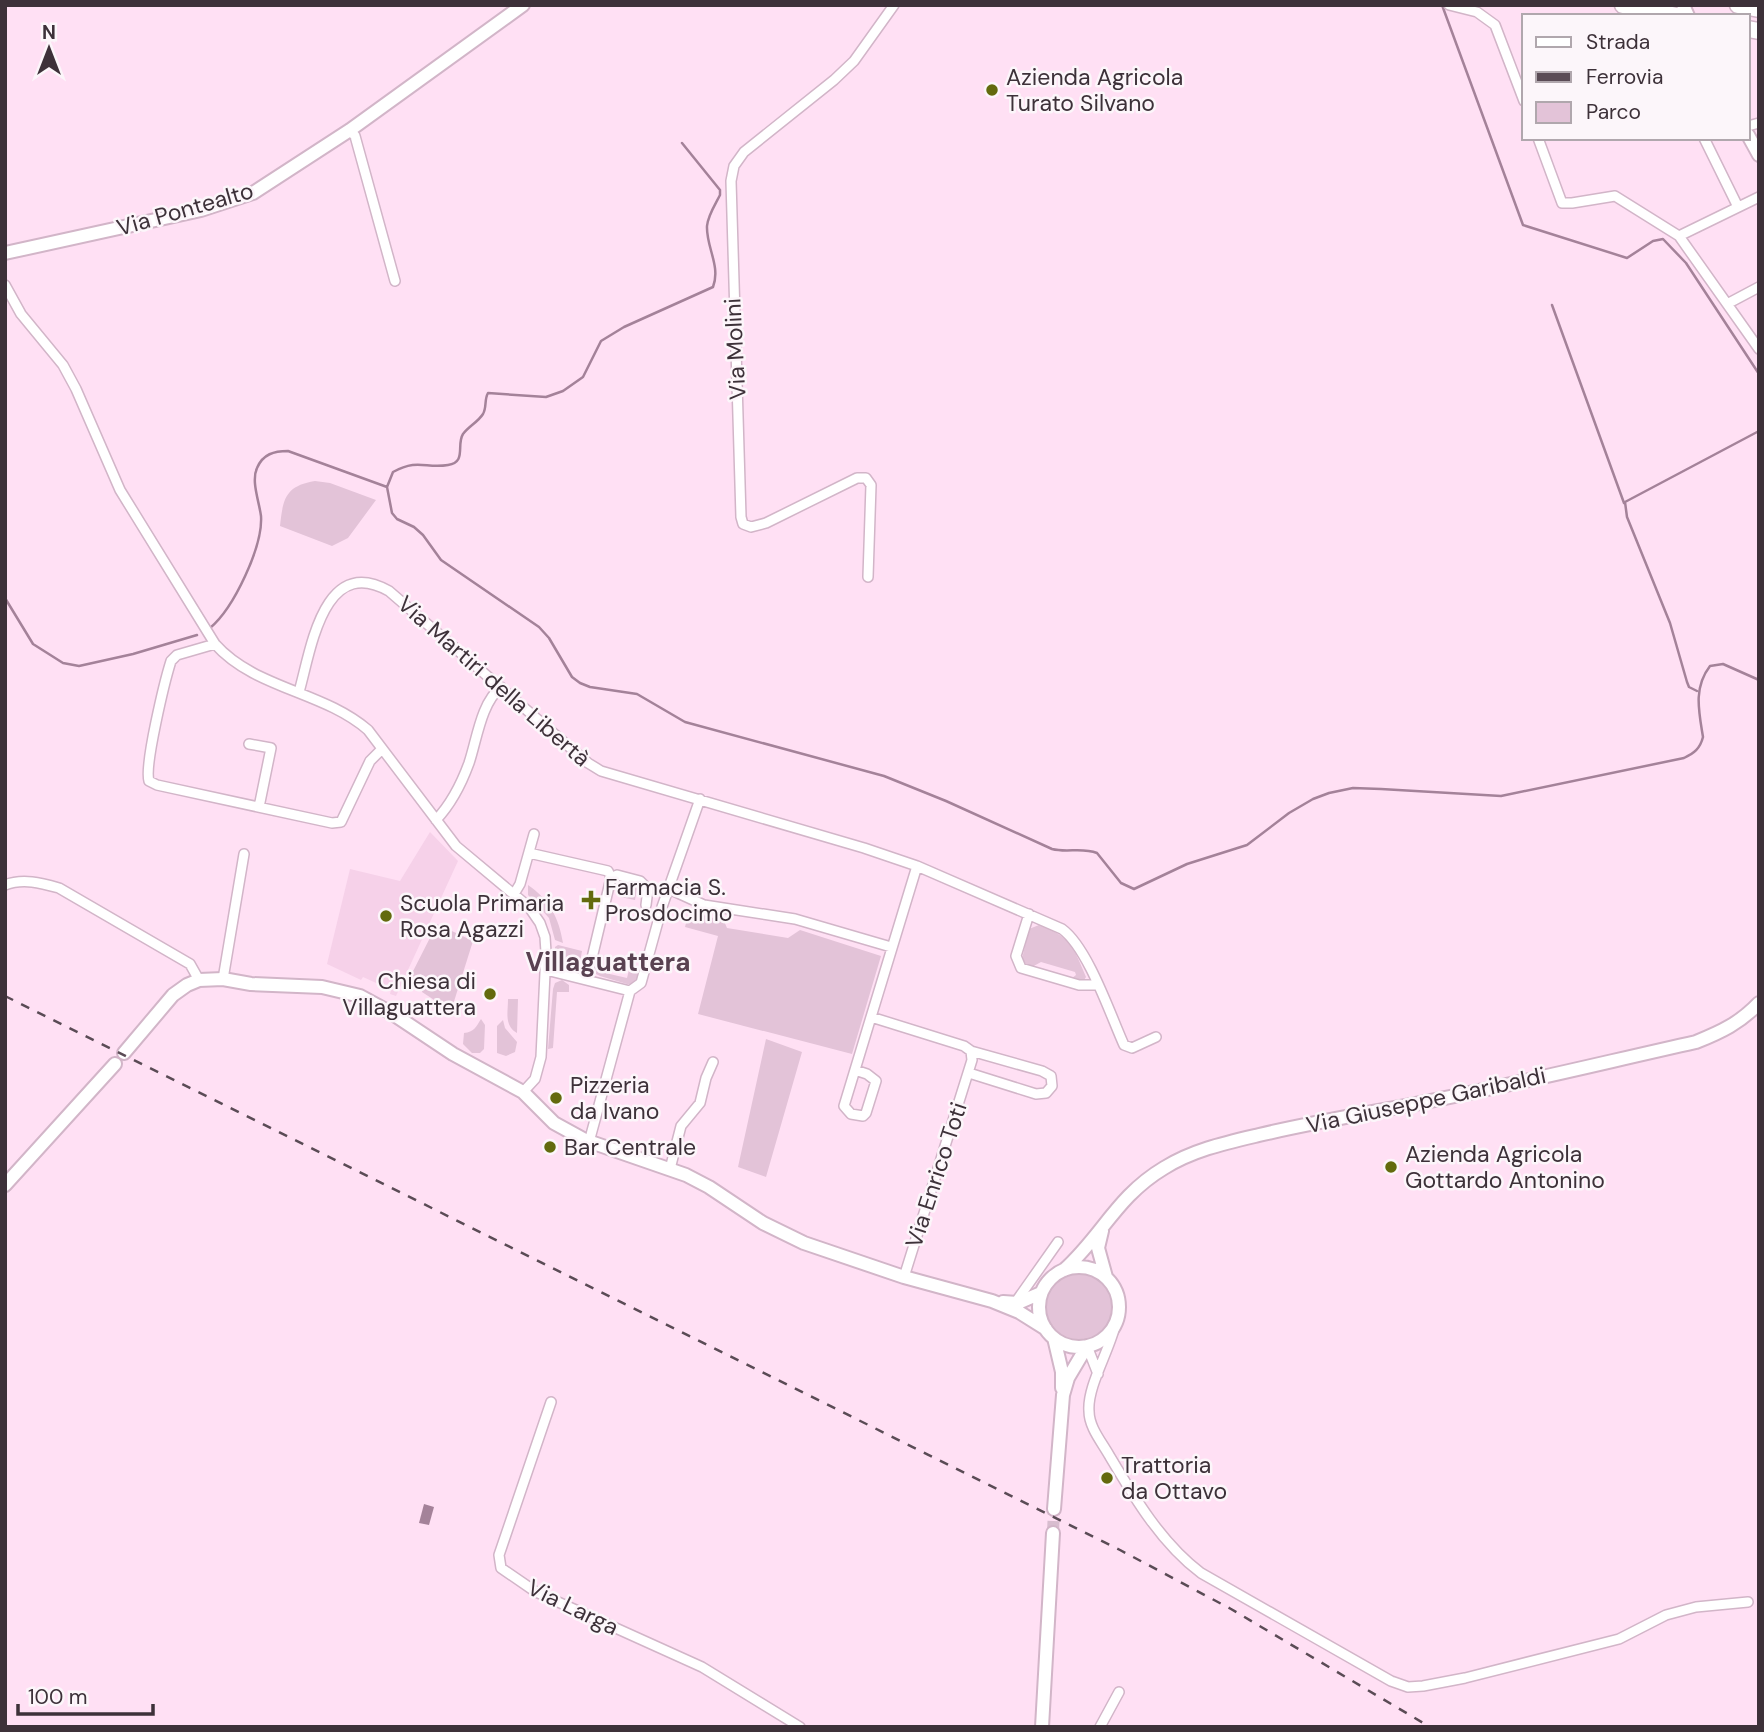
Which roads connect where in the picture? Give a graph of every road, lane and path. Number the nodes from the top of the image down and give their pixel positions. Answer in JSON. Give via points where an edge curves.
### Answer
{"nodes":[{"id":1,"x":894,"y":5,"type":"edge"},
{"id":2,"x":1450,"y":5,"type":"edge"},
{"id":3,"x":1623,"y":5,"type":"edge"},
{"id":4,"x":1738,"y":5,"type":"edge"},
{"id":5,"x":515,"y":8,"type":"edge"},
{"id":6,"x":1759,"y":9,"type":"edge"},
{"id":7,"x":1670,"y":14,"type":"edge"},
{"id":8,"x":1522,"y":96,"type":"edge"},
{"id":9,"x":350,"y":130,"type":"junction"},
{"id":10,"x":1750,"y":139,"type":"edge"},
{"id":11,"x":1539,"y":140,"type":"edge"},
{"id":12,"x":1704,"y":140,"type":"edge"},
{"id":13,"x":1759,"y":155,"type":"edge"},
{"id":14,"x":1759,"y":197,"type":"edge"},
{"id":15,"x":1738,"y":207,"type":"junction"},
{"id":16,"x":1679,"y":236,"type":"junction"},
{"id":17,"x":5,"y":253,"type":"edge"},
{"id":18,"x":395,"y":281,"type":"dead end"},
{"id":19,"x":5,"y":285,"type":"edge"},
{"id":20,"x":1759,"y":287,"type":"edge"},
{"id":21,"x":1727,"y":304,"type":"junction"},
{"id":22,"x":1759,"y":349,"type":"edge"},
{"id":23,"x":868,"y":577,"type":"dead end"},
{"id":24,"x":215,"y":644,"type":"junction"},
{"id":25,"x":501,"y":687,"type":"junction"},
{"id":26,"x":299,"y":692,"type":"junction"},
{"id":27,"x":249,"y":744,"type":"dead end"},
{"id":28,"x":381,"y":750,"type":"junction"},
{"id":29,"x":700,"y":799,"type":"junction"},
{"id":30,"x":258,"y":807,"type":"junction"},
{"id":31,"x":436,"y":820,"type":"junction"},
{"id":32,"x":534,"y":834,"type":"dead end"},
{"id":33,"x":529,"y":853,"type":"junction"},
{"id":34,"x":244,"y":854,"type":"dead end"},
{"id":35,"x":917,"y":866,"type":"junction"},
{"id":36,"x":611,"y":878,"type":"junction"},
{"id":37,"x":5,"y":886,"type":"edge"},
{"id":38,"x":669,"y":890,"type":"junction"},
{"id":39,"x":514,"y":894,"type":"junction"},
{"id":40,"x":646,"y":905,"type":"dead end"},
{"id":41,"x":1029,"y":914,"type":"junction"},
{"id":42,"x":891,"y":947,"type":"junction"},
{"id":43,"x":546,"y":970,"type":"junction"},
{"id":44,"x":223,"y":979,"type":"junction"},
{"id":45,"x":587,"y":979,"type":"junction"},
{"id":46,"x":199,"y":980,"type":"junction"},
{"id":47,"x":1097,"y":985,"type":"junction"},
{"id":48,"x":630,"y":990,"type":"junction"},
{"id":49,"x":1759,"y":1003,"type":"edge"},
{"id":50,"x":871,"y":1017,"type":"junction"},
{"id":51,"x":1156,"y":1037,"type":"dead end"},
{"id":52,"x":971,"y":1051,"type":"junction"},
{"id":53,"x":124,"y":1054,"type":"dead end"},
{"id":54,"x":713,"y":1062,"type":"dead end"},
{"id":55,"x":115,"y":1064,"type":"dead end"},
{"id":56,"x":855,"y":1070,"type":"junction"},
{"id":57,"x":969,"y":1073,"type":"junction"},
{"id":58,"x":523,"y":1092,"type":"junction"},
{"id":59,"x":589,"y":1142,"type":"junction"},
{"id":60,"x":670,"y":1168,"type":"junction"},
{"id":61,"x":5,"y":1185,"type":"edge"},
{"id":62,"x":1106,"y":1220,"type":"junction"},
{"id":63,"x":1058,"y":1242,"type":"dead end"},
{"id":64,"x":1064,"y":1270,"type":"junction"},
{"id":65,"x":904,"y":1277,"type":"junction"},
{"id":66,"x":1106,"y":1278,"type":"junction"},
{"id":67,"x":1041,"y":1293,"type":"junction"},
{"id":68,"x":1014,"y":1306,"type":"junction"},
{"id":69,"x":1117,"y":1318,"type":"junction"},
{"id":70,"x":1050,"y":1334,"type":"junction"},
{"id":71,"x":1087,"y":1346,"type":"junction"},
{"id":72,"x":1074,"y":1367,"type":"junction"},
{"id":73,"x":1098,"y":1375,"type":"junction"},
{"id":74,"x":1063,"y":1395,"type":"junction"},
{"id":75,"x":551,"y":1402,"type":"dead end"},
{"id":76,"x":1054,"y":1509,"type":"tunnel mouth"},
{"id":77,"x":1053,"y":1533,"type":"tunnel mouth"},
{"id":78,"x":1748,"y":1602,"type":"dead end"},
{"id":79,"x":1119,"y":1692,"type":"dead end"},
{"id":80,"x":800,"y":1727,"type":"edge"},
{"id":81,"x":1042,"y":1727,"type":"edge"},
{"id":82,"x":1100,"y":1727,"type":"edge"}],
"edges":[{"from":1,"to":23,"type":"street","name":"Via Molini","via":[[854,61],[744,152],[730,180],[743,524],[766,523],[857,478],[866,478],[870,485]]},
{"from":2,"to":8,"type":"street","via":[[1477,12],[1494,25]]},
{"from":3,"to":7,"type":"highway"},
{"from":4,"to":6,"type":"highway"},
{"from":5,"to":9,"type":"street","name":"Via Pontealto"},
{"from":9,"to":17,"type":"street","name":"Via Pontealto","via":[[269,184],[237,199]]},
{"from":9,"to":18,"type":"street"},
{"from":10,"to":13,"type":"street"},
{"from":11,"to":16,"type":"street","via":[[1562,203],[1615,196]]},
{"from":12,"to":15,"type":"street"},
{"from":14,"to":15,"type":"street"},
{"from":15,"to":16,"type":"street"},
{"from":16,"to":21,"type":"street"},
{"from":19,"to":24,"type":"street","via":[[21,314],[62,365],[120,490]]},
{"from":20,"to":21,"type":"street"},
{"from":21,"to":22,"type":"street"},
{"from":24,"to":26,"type":"street","via":[[250,671]]},
{"from":24,"to":30,"type":"street","via":[[171,661],[147,775],[157,785]]},
{"from":25,"to":26,"type":"street","name":"Via Martiri della Libertà","via":[[389,591],[358,583],[331,597]]},
{"from":25,"to":29,"type":"street","name":"Via Martiri della Libertà","via":[[601,771]]},
{"from":25,"to":31,"type":"street","via":[[490,698],[452,802]]},
{"from":26,"to":28,"type":"street","via":[[354,718]]},
{"from":27,"to":30,"type":"street","via":[[271,748]]},
{"from":28,"to":30,"type":"street","via":[[370,761],[341,822]]},
{"from":28,"to":31,"type":"street"},
{"from":29,"to":35,"type":"street","name":"Via Martiri della Libertà"},
{"from":29,"to":38,"type":"street"},
{"from":31,"to":39,"type":"street","via":[[456,846]]},
{"from":32,"to":33,"type":"street"},
{"from":33,"to":36,"type":"street","via":[[608,871]]},
{"from":33,"to":39,"type":"street"},
{"from":34,"to":44,"type":"street"},
{"from":35,"to":41,"type":"street","name":"Via Martiri della Libertà"},
{"from":35,"to":42,"type":"street"},
{"from":36,"to":40,"type":"street","via":[[617,875],[640,881],[648,889]]},
{"from":36,"to":45,"type":"street"},
{"from":37,"to":46,"type":"street","via":[[37,881],[59,888],[190,964]]},
{"from":38,"to":42,"type":"street","via":[[704,905],[795,919]]},
{"from":38,"to":48,"type":"street","via":[[641,983]]},
{"from":39,"to":43,"type":"street","via":[[540,923]]},
{"from":41,"to":47,"type":"street","name":"Via Martiri della Libertà","via":[[1073,937]]},
{"from":41,"to":47,"type":"street","via":[[1016,956],[1021,968],[1079,985]]},
{"from":42,"to":50,"type":"street"},
{"from":43,"to":45,"type":"street"},
{"from":43,"to":58,"type":"street","via":[[541,1057],[535,1079]]},
{"from":44,"to":46,"type":"street"},
{"from":44,"to":58,"type":"street","via":[[322,987],[360,996]]},
{"from":45,"to":48,"type":"street"},
{"from":46,"to":53,"type":"street","via":[[173,995]]},
{"from":47,"to":51,"type":"street","name":"Via Martiri della Libertà","via":[[1124,1045],[1132,1048]]},
{"from":48,"to":59,"type":"street"},
{"from":49,"to":62,"type":"street","name":"Via Giuseppe Garibaldi","via":[[1727,1030],[1696,1042],[1199,1150],[1141,1183]]},
{"from":50,"to":52,"type":"street","name":"Via Enrico Toti"},
{"from":50,"to":56,"type":"street"},
{"from":52,"to":57,"type":"street","name":"Via Enrico Toti"},
{"from":52,"to":57,"type":"street","name":"Via Enrico Toti","via":[[1042,1071],[1051,1076],[1052,1086],[1046,1093],[1036,1094]]},
{"from":54,"to":60,"type":"street","via":[[700,1103],[681,1126]]},
{"from":55,"to":61,"type":"street"},
{"from":56,"to":56,"type":"street","via":[[876,1081],[866,1113],[857,1116],[844,1106]]},
{"from":57,"to":65,"type":"street","name":"Via Enrico Toti"},
{"from":58,"to":59,"type":"street","via":[[554,1123]]},
{"from":59,"to":60,"type":"street"},
{"from":60,"to":65,"type":"street","via":[[804,1243]]},
{"from":62,"to":64,"type":"street","name":"Via Giuseppe Garibaldi"},
{"from":62,"to":66,"type":"street","via":[[1098,1248]]},
{"from":63,"to":68,"type":"street"},
{"from":64,"to":66,"type":"street","via":[[1086,1268]]},
{"from":64,"to":67,"type":"street"},
{"from":65,"to":68,"type":"street"},
{"from":66,"to":69,"type":"street","via":[[1117,1297]]},
{"from":67,"to":68,"type":"street"},
{"from":67,"to":70,"type":"street","via":[[1040,1318]]},
{"from":68,"to":70,"type":"street"},
{"from":69,"to":71,"type":"street","via":[[1106,1336]]},
{"from":69,"to":73,"type":"street"},
{"from":70,"to":71,"type":"street"},
{"from":70,"to":74,"type":"street","via":[[1062,1372]]},
{"from":71,"to":72,"type":"street"},
{"from":71,"to":73,"type":"street"},
{"from":72,"to":73,"type":"street","via":[[1090,1364]]},
{"from":72,"to":74,"type":"street"},
{"from":73,"to":78,"type":"street","via":[[1088,1410],[1092,1426],[1132,1493],[1187,1562],[1408,1687],[1465,1678],[1619,1639],[1666,1615],[1696,1606]]},
{"from":74,"to":76,"type":"street"},
{"from":75,"to":80,"type":"street","name":"Via Larga","via":[[499,1555],[501,1568],[536,1592],[702,1667]]},
{"from":77,"to":81,"type":"street"},
{"from":79,"to":82,"type":"street"}]}
